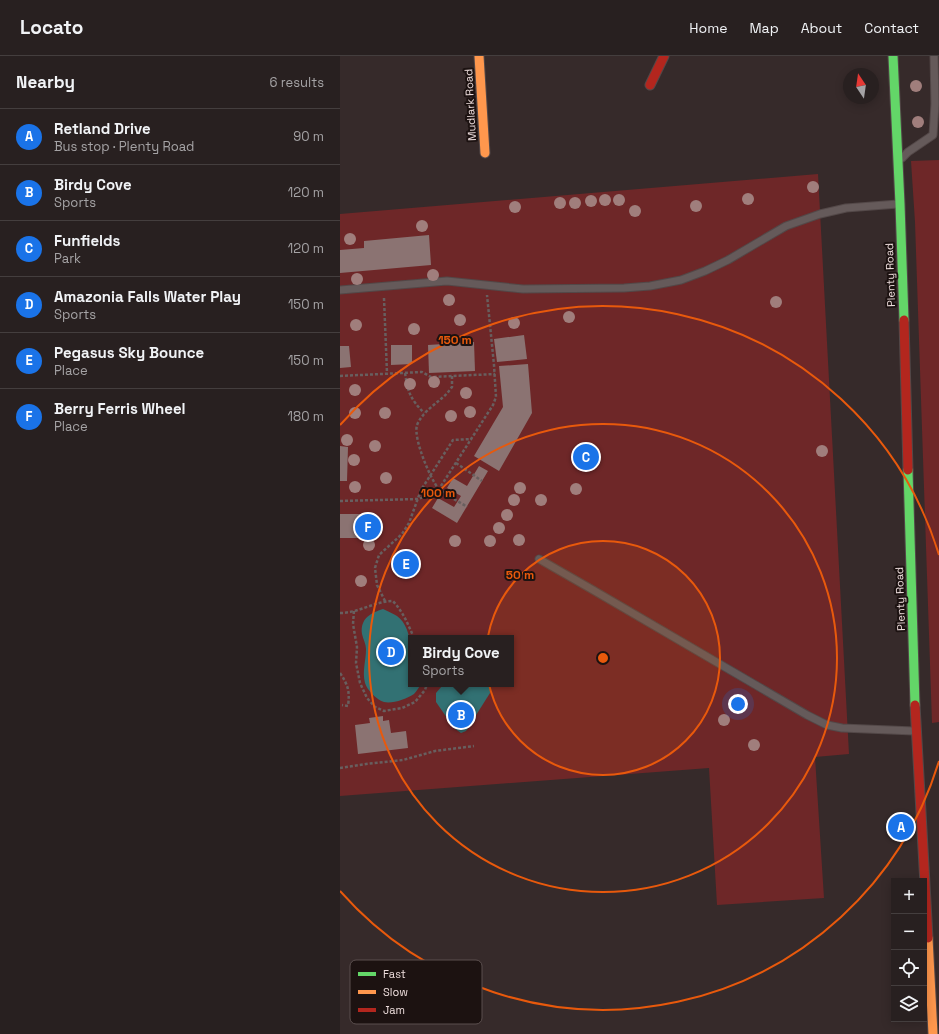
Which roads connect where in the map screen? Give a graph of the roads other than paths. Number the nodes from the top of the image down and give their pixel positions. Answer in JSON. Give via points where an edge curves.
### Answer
{"nodes":[{"id":1,"x":480,"y":56,"type":"edge"},
{"id":2,"x":664,"y":56,"type":"edge"},
{"id":3,"x":893,"y":56,"type":"edge"},
{"id":4,"x":934,"y":56,"type":"edge"},
{"id":5,"x":650,"y":85,"type":"dead end"},
{"id":6,"x":485,"y":152,"type":"dead end"},
{"id":7,"x":898,"y":162,"type":"junction"},
{"id":8,"x":900,"y":204,"type":"junction"},
{"id":9,"x":340,"y":290,"type":"edge"},
{"id":10,"x":539,"y":559,"type":"dead end"},
{"id":11,"x":916,"y":731,"type":"junction"},
{"id":12,"x":933,"y":1034,"type":"edge"}],
"edges":[{"from":1,"to":6,"type":"main road","name":"Mudlark Road"},
{"from":2,"to":5,"type":"main road"},
{"from":3,"to":7,"type":"main road","name":"Plenty Road"},
{"from":4,"to":7,"type":"lane","via":[[936,104],[933,135]]},
{"from":7,"to":8,"type":"main road","name":"Plenty Road"},
{"from":8,"to":9,"type":"lane","via":[[846,208],[820,214],[786,226],[705,271],[681,280],[650,286],[523,289],[447,281]]},
{"from":8,"to":11,"type":"main road","name":"Plenty Road"},
{"from":10,"to":11,"type":"lane","via":[[827,725]]},
{"from":11,"to":12,"type":"main road","name":"Plenty Road"}]}
